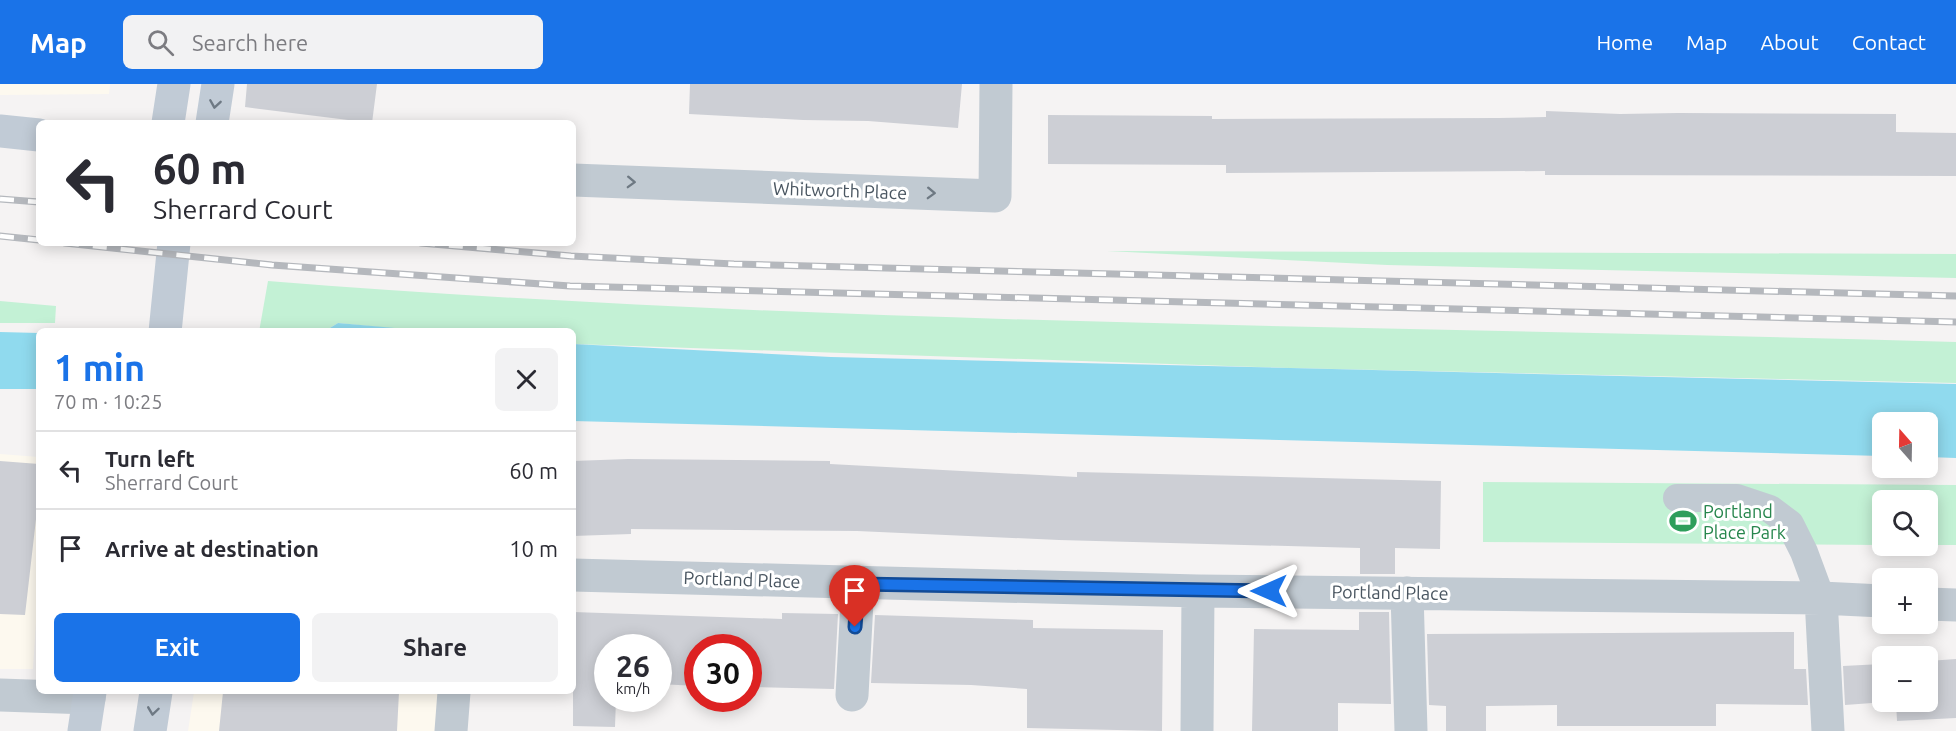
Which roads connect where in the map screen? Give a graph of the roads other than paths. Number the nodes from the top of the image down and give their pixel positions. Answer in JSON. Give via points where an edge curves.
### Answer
{"nodes":[{"id":1,"x":174,"y":84,"type":"edge"},
{"id":2,"x":218,"y":84,"type":"edge"},
{"id":3,"x":996,"y":84,"type":"edge"},
{"id":4,"x":168,"y":120,"type":"edge"},
{"id":5,"x":212,"y":120,"type":"edge"},
{"id":6,"x":0,"y":131,"type":"edge"},
{"id":7,"x":36,"y":135,"type":"edge"},
{"id":8,"x":576,"y":180,"type":"edge"},
{"id":9,"x":174,"y":246,"type":"edge"},
{"id":10,"x":165,"y":328,"type":"edge"},
{"id":11,"x":1677,"y":498,"type":"dead end"},
{"id":12,"x":576,"y":575,"type":"edge"},
{"id":13,"x":858,"y":584,"type":"junction"},
{"id":14,"x":1198,"y":591,"type":"junction"},
{"id":15,"x":1407,"y":593,"type":"junction"},
{"id":16,"x":1821,"y":598,"type":"junction"},
{"id":17,"x":1872,"y":601,"type":"edge"},
{"id":18,"x":1938,"y":605,"type":"edge"},
{"id":19,"x":1956,"y":606,"type":"edge"},
{"id":20,"x":156,"y":694,"type":"edge"},
{"id":21,"x":454,"y":694,"type":"edge"},
{"id":22,"x":0,"y":695,"type":"edge"},
{"id":23,"x":90,"y":695,"type":"edge"},
{"id":24,"x":852,"y":695,"type":"dead end"},
{"id":25,"x":84,"y":731,"type":"edge"},
{"id":26,"x":150,"y":731,"type":"edge"},
{"id":27,"x":451,"y":731,"type":"edge"},
{"id":28,"x":1197,"y":731,"type":"edge"},
{"id":29,"x":1411,"y":731,"type":"edge"},
{"id":30,"x":1828,"y":731,"type":"edge"}],
"edges":[{"from":1,"to":4,"type":"main road"},
{"from":2,"to":5,"type":"main road","one_way":true},
{"from":8,"to":3,"type":"street","name":"Whitworth Place","one_way":true,"via":[[995,196]]},
{"from":6,"to":7,"type":"main road"},
{"from":9,"to":10,"type":"main road"},
{"from":11,"to":16,"type":"lane","via":[[1737,498],[1770,509],[1790,524]]},
{"from":12,"to":13,"type":"street","name":"Portland Place"},
{"from":13,"to":14,"type":"street","name":"Portland Place"},
{"from":13,"to":24,"type":"street"},
{"from":14,"to":15,"type":"street","name":"Portland Place"},
{"from":14,"to":28,"type":"street"},
{"from":15,"to":16,"type":"street","name":"Portland Place"},
{"from":15,"to":29,"type":"street"},
{"from":16,"to":17,"type":"street","name":"Portland Place"},
{"from":16,"to":30,"type":"street"},
{"from":18,"to":19,"type":"street"},
{"from":20,"to":26,"type":"main road","one_way":true},
{"from":21,"to":27,"type":"street"},
{"from":22,"to":23,"type":"street"},
{"from":23,"to":25,"type":"main road"}]}
